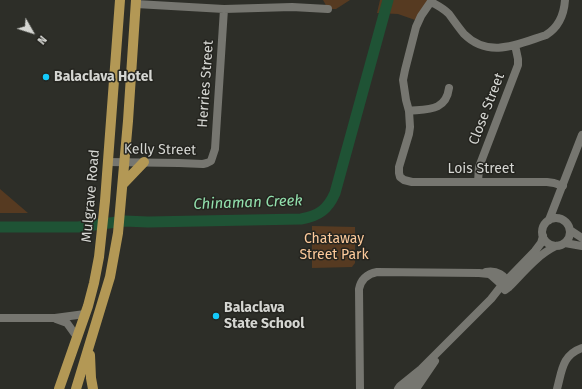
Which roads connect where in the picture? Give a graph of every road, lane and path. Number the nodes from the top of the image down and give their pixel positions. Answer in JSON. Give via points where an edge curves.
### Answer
{"nodes":[{"id":1,"x":120,"y":0,"type":"edge"},
{"id":2,"x":565,"y":0,"type":"edge"},
{"id":3,"x":432,"y":1,"type":"edge"},
{"id":4,"x":136,"y":2,"type":"edge"},
{"id":5,"x":224,"y":9,"type":"junction"},
{"id":6,"x":328,"y":9,"type":"dead end"},
{"id":7,"x":515,"y":45,"type":"junction"},
{"id":8,"x":449,"y":88,"type":"dead end"},
{"id":9,"x":409,"y":111,"type":"junction"},
{"id":10,"x":582,"y":135,"type":"edge"},
{"id":11,"x":211,"y":161,"type":"joint"},
{"id":12,"x":108,"y":162,"type":"junction"},
{"id":13,"x":125,"y":162,"type":"junction"},
{"id":14,"x":144,"y":162,"type":"junction"},
{"id":15,"x":478,"y":182,"type":"junction"},
{"id":16,"x":123,"y":184,"type":"junction"},
{"id":17,"x":562,"y":186,"type":"junction"},
{"id":18,"x":548,"y":220,"type":"junction"},
{"id":19,"x":566,"y":221,"type":"junction"},
{"id":20,"x":570,"y":230,"type":"junction"},
{"id":21,"x":543,"y":236,"type":"junction"},
{"id":22,"x":582,"y":238,"type":"edge"},
{"id":23,"x":565,"y":243,"type":"junction"},
{"id":24,"x":556,"y":246,"type":"junction"},
{"id":25,"x":582,"y":246,"type":"edge"},
{"id":26,"x":506,"y":284,"type":"junction"},
{"id":27,"x":85,"y":314,"type":"junction"},
{"id":28,"x":0,"y":318,"type":"edge"},
{"id":29,"x":54,"y":318,"type":"junction"},
{"id":30,"x":77,"y":337,"type":"junction"},
{"id":31,"x":445,"y":345,"type":"junction"},
{"id":32,"x":89,"y":347,"type":"junction"},
{"id":33,"x":582,"y":348,"type":"edge"},
{"id":34,"x":400,"y":388,"type":"edge"},
{"id":35,"x":58,"y":389,"type":"edge"},
{"id":36,"x":76,"y":389,"type":"edge"},
{"id":37,"x":93,"y":389,"type":"edge"},
{"id":38,"x":360,"y":389,"type":"edge"},
{"id":39,"x":416,"y":389,"type":"edge"},
{"id":40,"x":558,"y":389,"type":"edge"}],
"edges":[{"from":1,"to":12,"type":"main road","name":"Mulgrave Road"},
{"from":2,"to":7,"type":"street","via":[[565,9],[559,23],[551,32]]},
{"from":3,"to":7,"type":"street","via":[[444,10],[465,35],[478,44],[493,48]]},
{"from":3,"to":9,"type":"street","via":[[416,27],[405,70],[404,87]]},
{"from":4,"to":5,"type":"street"},
{"from":4,"to":13,"type":"main road","name":"Mulgrave Road"},
{"from":5,"to":6,"type":"street"},
{"from":5,"to":11,"type":"street","name":"Herries Street","via":[[215,149]]},
{"from":7,"to":15,"type":"street","name":"Close Street","via":[[518,65],[479,167]]},
{"from":8,"to":9,"type":"street","via":[[446,99],[437,107]]},
{"from":9,"to":15,"type":"street","name":"Lois Street","via":[[410,127],[399,167],[400,177],[412,182]]},
{"from":10,"to":17,"type":"street"},
{"from":11,"to":14,"type":"street","name":"Kelly Street","via":[[203,164]]},
{"from":12,"to":13,"type":"street","name":"Kelly Street"},
{"from":12,"to":27,"type":"main road","name":"Mulgrave Road","via":[[97,271]]},
{"from":13,"to":14,"type":"street","name":"Kelly Street"},
{"from":13,"to":16,"type":"main road","name":"Mulgrave Road"},
{"from":14,"to":16,"type":"main road"},
{"from":15,"to":17,"type":"street","name":"Lois Street","via":[[547,182]]},
{"from":16,"to":32,"type":"main road","name":"Mulgrave Road","via":[[115,254]]},
{"from":17,"to":18,"type":"street"},
{"from":17,"to":19,"type":"street","via":[[559,207]]},
{"from":18,"to":19,"type":"street","via":[[557,218]]},
{"from":18,"to":21,"type":"street","via":[[543,227]]},
{"from":19,"to":20,"type":"street"},
{"from":20,"to":22,"type":"street"},
{"from":20,"to":23,"type":"street"},
{"from":21,"to":24,"type":"street","via":[[548,243]]},
{"from":21,"to":26,"type":"street","via":[[535,251]]},
{"from":23,"to":24,"type":"street"},
{"from":23,"to":25,"type":"street"},
{"from":24,"to":26,"type":"street"},
{"from":26,"to":31,"type":"street"},
{"from":26,"to":38,"type":"street","via":[[489,274],[480,273],[377,272],[368,275],[362,280],[360,289]]},
{"from":27,"to":29,"type":"street"},
{"from":27,"to":30,"type":"main road","name":"Mulgrave Road"},
{"from":28,"to":29,"type":"street"},
{"from":29,"to":30,"type":"street","via":[[67,323]]},
{"from":30,"to":35,"type":"main road","name":"Mulgrave Road"},
{"from":31,"to":34,"type":"street","via":[[421,369],[414,381]]},
{"from":31,"to":39,"type":"street"},
{"from":32,"to":36,"type":"main road","name":"Mulgrave Road"},
{"from":32,"to":37,"type":"main road"},
{"from":33,"to":40,"type":"street","via":[[572,353],[564,362]]}]}
